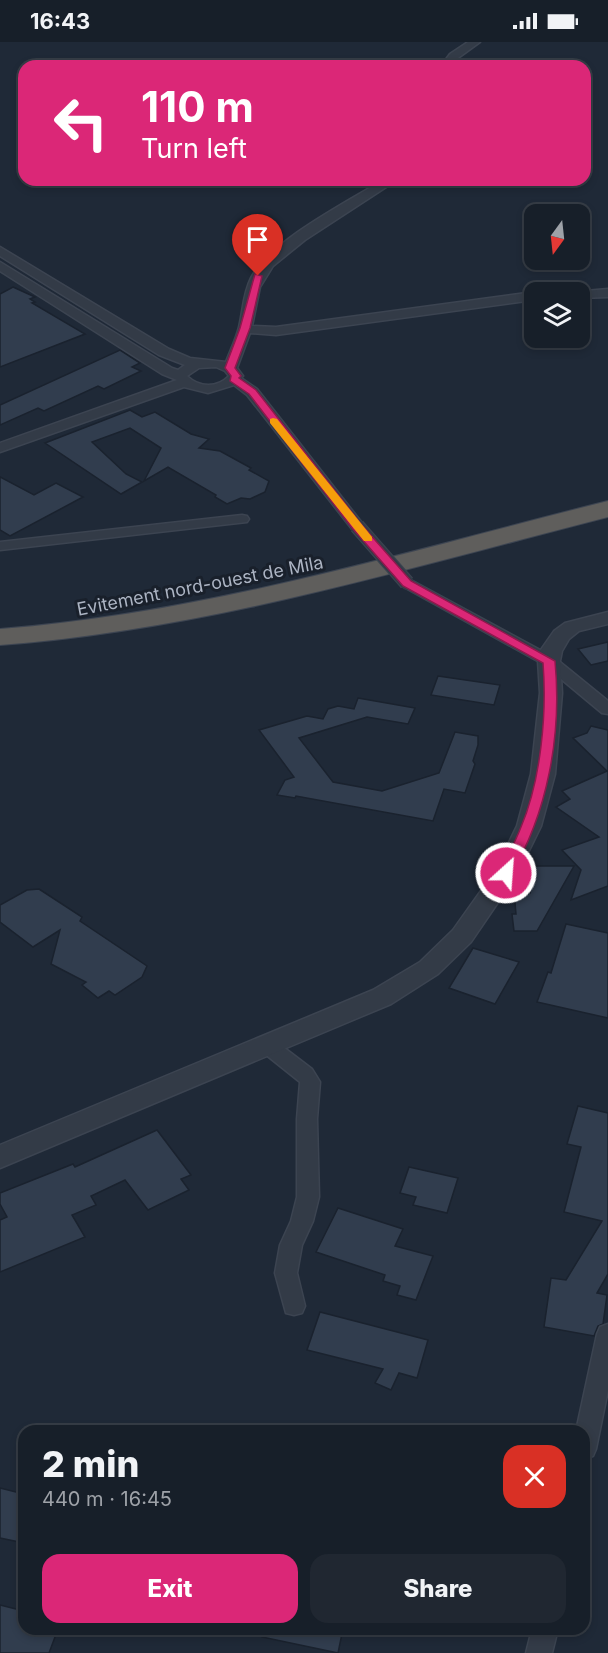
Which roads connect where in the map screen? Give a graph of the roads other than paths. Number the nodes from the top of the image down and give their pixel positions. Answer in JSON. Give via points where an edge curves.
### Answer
{"nodes":[{"id":1,"x":475,"y":42,"type":"edge"},
{"id":2,"x":451,"y":60,"type":"edge"},
{"id":3,"x":382,"y":186,"type":"edge"},
{"id":4,"x":0,"y":251,"type":"edge"},
{"id":5,"x":0,"y":266,"type":"edge"},
{"id":6,"x":608,"y":293,"type":"edge"},
{"id":7,"x":590,"y":294,"type":"edge"},
{"id":8,"x":524,"y":297,"type":"edge"},
{"id":9,"x":245,"y":328,"type":"junction"},
{"id":10,"x":200,"y":364,"type":"junction"},
{"id":11,"x":232,"y":374,"type":"junction"},
{"id":12,"x":182,"y":379,"type":"junction"},
{"id":13,"x":200,"y":389,"type":"junction"},
{"id":14,"x":271,"y":418,"type":"junction"},
{"id":15,"x":0,"y":448,"type":"edge"},
{"id":16,"x":608,"y":492,"type":"edge"},
{"id":17,"x":608,"y":508,"type":"edge"},
{"id":18,"x":242,"y":519,"type":"dead end"},
{"id":19,"x":0,"y":546,"type":"edge"},
{"id":20,"x":0,"y":617,"type":"edge"},
{"id":21,"x":608,"y":618,"type":"edge"},
{"id":22,"x":0,"y":637,"type":"edge"},
{"id":23,"x":549,"y":661,"type":"junction"},
{"id":24,"x":608,"y":709,"type":"edge"},
{"id":25,"x":267,"y":1044,"type":"junction"},
{"id":26,"x":0,"y":1157,"type":"edge"},
{"id":27,"x":294,"y":1306,"type":"dead end"},
{"id":28,"x":608,"y":1334,"type":"edge"},
{"id":29,"x":589,"y":1425,"type":"edge"},
{"id":30,"x":544,"y":1635,"type":"edge"},
{"id":31,"x":539,"y":1653,"type":"edge"}],
"edges":[{"from":1,"to":2,"type":"street"},
{"from":3,"to":9,"type":"street","via":[[281,252],[265,267],[251,296]]},
{"from":4,"to":10,"type":"street","via":[[164,352]]},
{"from":5,"to":12,"type":"street"},
{"from":6,"to":7,"type":"street"},
{"from":8,"to":9,"type":"street","via":[[276,331]]},
{"from":9,"to":11,"type":"street"},
{"from":10,"to":11,"type":"street","via":[[217,363]]},
{"from":10,"to":12,"type":"street","via":[[186,369]]},
{"from":11,"to":13,"type":"street","via":[[231,384]]},
{"from":11,"to":14,"type":"street","via":[[252,392]]},
{"from":12,"to":13,"type":"street"},
{"from":12,"to":15,"type":"street"},
{"from":13,"to":14,"type":"street","via":[[232,394],[255,403]]},
{"from":14,"to":23,"type":"street","bridge":true,"via":[[407,583]]},
{"from":16,"to":20,"type":"highway","name":"Evitement nord-ouest de Mila","via":[[267,577],[108,606]]},
{"from":17,"to":22,"type":"highway","via":[[200,608],[109,625]]},
{"from":18,"to":19,"type":"street"},
{"from":21,"to":23,"type":"street","via":[[572,627],[561,635],[550,651]]},
{"from":23,"to":24,"type":"street"},
{"from":23,"to":25,"type":"street","via":[[552,693],[543,774],[529,826],[506,873],[462,936],[429,968],[382,997]]},
{"from":25,"to":26,"type":"street"},
{"from":25,"to":27,"type":"street","via":[[305,1074],[309,1082],[308,1197],[286,1273]]},
{"from":28,"to":29,"type":"street"},
{"from":30,"to":31,"type":"street"}]}
